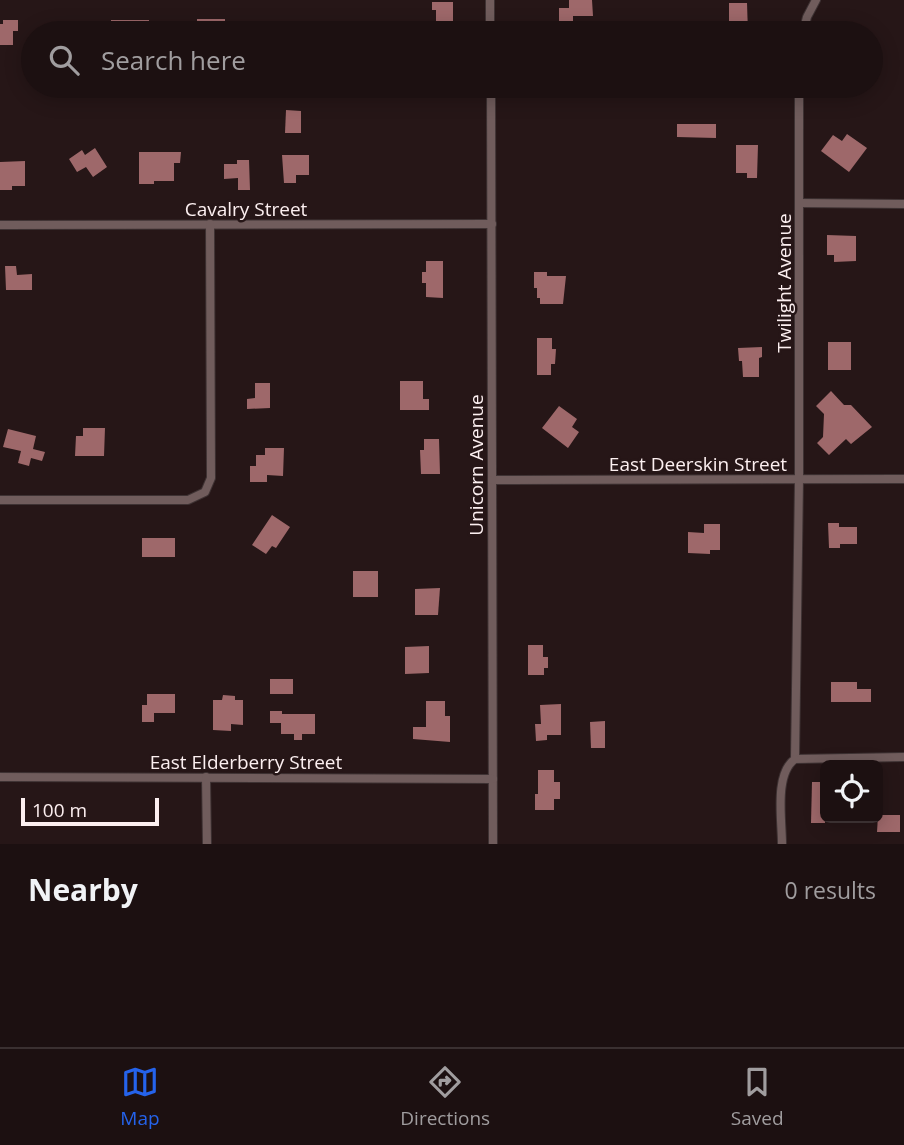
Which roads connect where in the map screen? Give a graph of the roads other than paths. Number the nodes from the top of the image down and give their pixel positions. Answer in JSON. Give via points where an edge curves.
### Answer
{"nodes":[{"id":1,"x":490,"y":0,"type":"edge"},
{"id":2,"x":816,"y":0,"type":"edge"},
{"id":3,"x":490,"y":21,"type":"edge"},
{"id":4,"x":806,"y":21,"type":"edge"},
{"id":5,"x":491,"y":98,"type":"edge"},
{"id":6,"x":799,"y":98,"type":"edge"},
{"id":7,"x":799,"y":203,"type":"junction"},
{"id":8,"x":904,"y":204,"type":"edge"},
{"id":9,"x":492,"y":224,"type":"junction"},
{"id":10,"x":0,"y":225,"type":"edge"},
{"id":11,"x":210,"y":225,"type":"junction"},
{"id":12,"x":904,"y":479,"type":"edge"},
{"id":13,"x":492,"y":480,"type":"junction"},
{"id":14,"x":799,"y":480,"type":"junction"},
{"id":15,"x":0,"y":500,"type":"edge"},
{"id":16,"x":904,"y":757,"type":"edge"},
{"id":17,"x":795,"y":759,"type":"junction"},
{"id":18,"x":0,"y":777,"type":"edge"},
{"id":19,"x":206,"y":777,"type":"junction"},
{"id":20,"x":493,"y":779,"type":"junction"},
{"id":21,"x":207,"y":844,"type":"edge"},
{"id":22,"x":493,"y":844,"type":"edge"},
{"id":23,"x":782,"y":844,"type":"edge"}],
"edges":[{"from":1,"to":3,"type":"street"},
{"from":2,"to":4,"type":"street"},
{"from":5,"to":9,"type":"street","name":"Unicorn Avenue"},
{"from":6,"to":7,"type":"street","name":"Twilight Avenue"},
{"from":7,"to":8,"type":"street"},
{"from":7,"to":14,"type":"street","name":"Twilight Avenue"},
{"from":9,"to":11,"type":"street","name":"Cavalry Street"},
{"from":9,"to":13,"type":"street","name":"Unicorn Avenue"},
{"from":10,"to":11,"type":"street","name":"Cavalry Street"},
{"from":11,"to":15,"type":"street","via":[[211,478],[205,492],[188,500]]},
{"from":12,"to":14,"type":"street","name":"East Deerskin Street"},
{"from":13,"to":14,"type":"street","name":"East Deerskin Street"},
{"from":13,"to":20,"type":"street","name":"Unicorn Avenue"},
{"from":14,"to":17,"type":"street","name":"Twilight Avenue"},
{"from":16,"to":17,"type":"street"},
{"from":17,"to":23,"type":"street","via":[[785,769],[782,782]]},
{"from":18,"to":19,"type":"street","name":"East Elderberry Street"},
{"from":19,"to":20,"type":"street","name":"East Elderberry Street"},
{"from":19,"to":21,"type":"street"},
{"from":20,"to":22,"type":"street","name":"Unicorn Avenue"}]}
